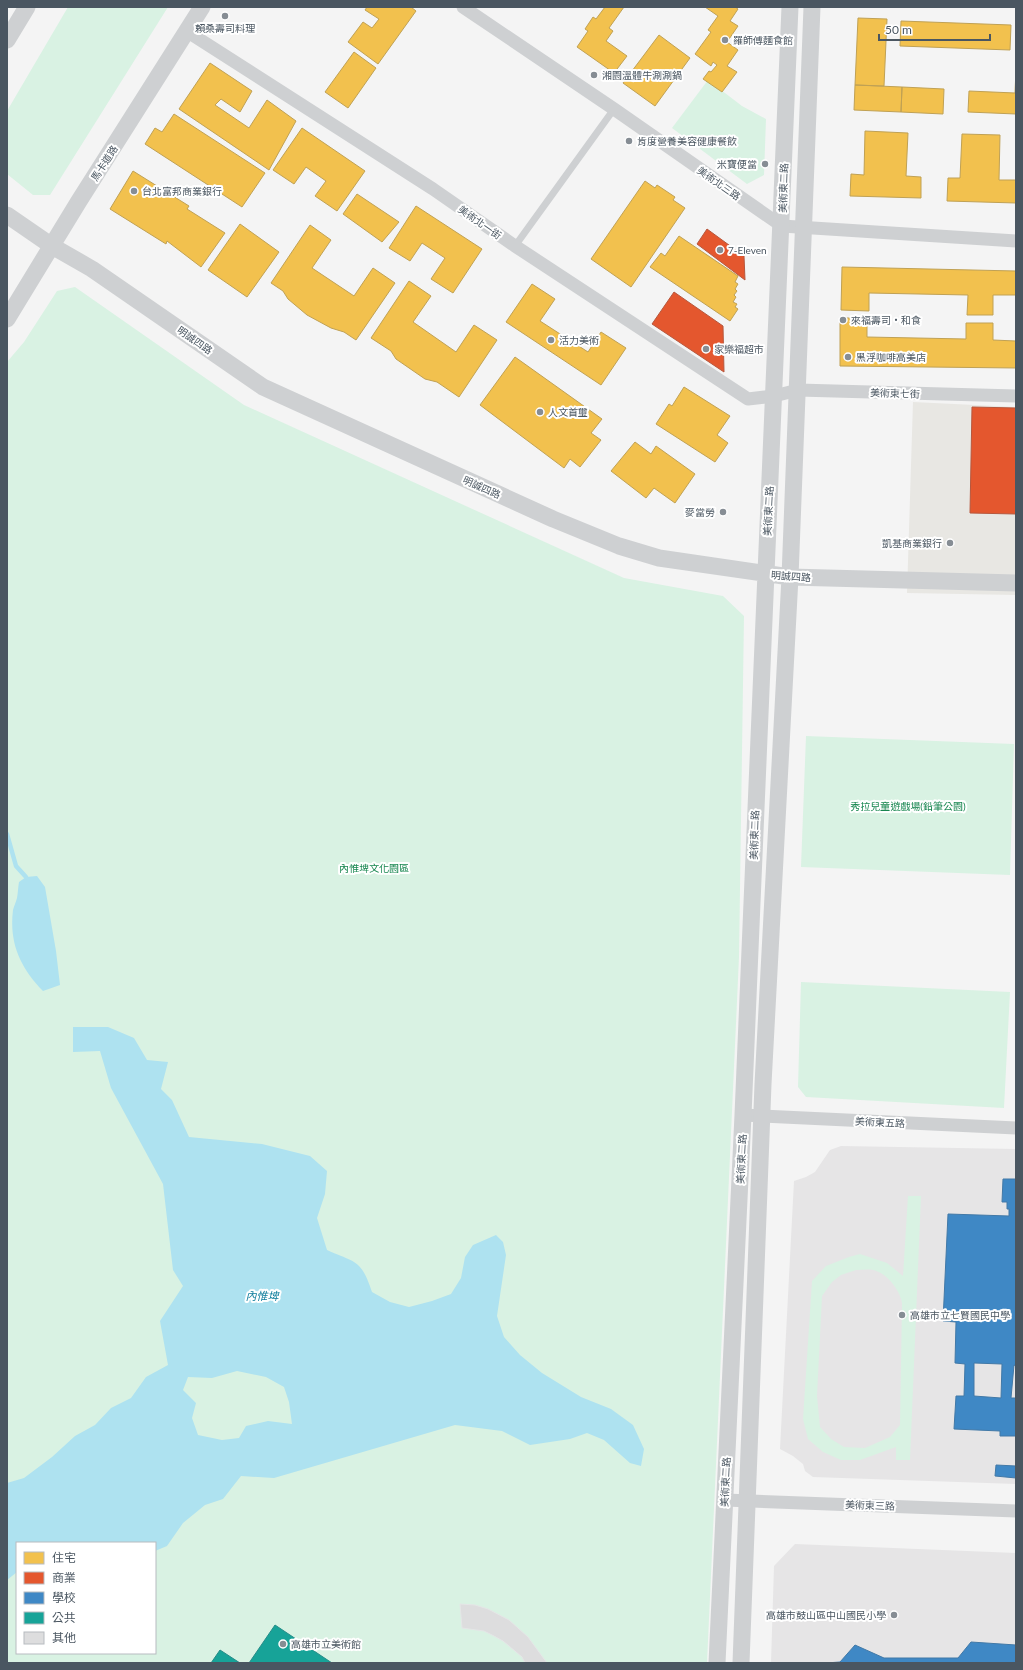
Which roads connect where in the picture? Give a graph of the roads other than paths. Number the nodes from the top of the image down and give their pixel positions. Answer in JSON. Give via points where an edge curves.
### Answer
{"nodes":[{"id":1,"x":27,"y":7,"type":"edge"},
{"id":2,"x":202,"y":7,"type":"edge"},
{"id":3,"x":463,"y":7,"type":"edge"},
{"id":4,"x":790,"y":7,"type":"edge"},
{"id":5,"x":812,"y":7,"type":"edge"},
{"id":6,"x":188,"y":32,"type":"junction"},
{"id":7,"x":7,"y":40,"type":"edge"},
{"id":8,"x":614,"y":109,"type":"junction"},
{"id":9,"x":7,"y":215,"type":"edge"},
{"id":10,"x":782,"y":226,"type":"junction"},
{"id":11,"x":804,"y":228,"type":"junction"},
{"id":12,"x":1016,"y":241,"type":"edge"},
{"id":13,"x":52,"y":246,"type":"junction"},
{"id":14,"x":515,"y":246,"type":"junction"},
{"id":15,"x":7,"y":319,"type":"edge"},
{"id":16,"x":798,"y":390,"type":"junction"},
{"id":17,"x":774,"y":396,"type":"junction"},
{"id":18,"x":1016,"y":396,"type":"edge"},
{"id":19,"x":765,"y":574,"type":"junction"},
{"id":20,"x":790,"y":577,"type":"junction"},
{"id":21,"x":1016,"y":583,"type":"edge"},
{"id":22,"x":743,"y":1116,"type":"junction"},
{"id":23,"x":763,"y":1116,"type":"junction"},
{"id":24,"x":1016,"y":1128,"type":"edge"},
{"id":25,"x":724,"y":1500,"type":"junction"},
{"id":26,"x":748,"y":1500,"type":"junction"},
{"id":27,"x":1016,"y":1511,"type":"edge"},
{"id":28,"x":717,"y":1663,"type":"edge"},
{"id":29,"x":741,"y":1663,"type":"edge"}],
"edges":[{"from":1,"to":7,"type":"street"},
{"from":2,"to":6,"type":"street","name":"馬卡道路"},
{"from":3,"to":8,"type":"street","name":"美術北三路"},
{"from":4,"to":10,"type":"street","name":"美術東二路"},
{"from":5,"to":11,"type":"street","name":"美術東二路"},
{"from":6,"to":13,"type":"street","name":"馬卡道路"},
{"from":6,"to":14,"type":"street","name":"美術北一街","via":[[433,189]]},
{"from":8,"to":10,"type":"street","name":"美術北三路"},
{"from":8,"to":14,"type":"lane"},
{"from":9,"to":13,"type":"street","name":"明誠四路"},
{"from":10,"to":11,"type":"street","name":"美術北三路"},
{"from":10,"to":17,"type":"street","name":"美術東二路"},
{"from":11,"to":12,"type":"street","name":"美術北三路"},
{"from":11,"to":16,"type":"street","name":"美術東二路"},
{"from":13,"to":15,"type":"street","name":"馬卡道路"},
{"from":13,"to":19,"type":"street","name":"明誠四路","via":[[79,260],[270,390],[553,519],[619,546],[659,558]]},
{"from":14,"to":17,"type":"street","name":"美術北一街","via":[[748,399]]},
{"from":16,"to":17,"type":"street","name":"美術東七街"},
{"from":16,"to":18,"type":"street","name":"美術東七街"},
{"from":16,"to":20,"type":"street","name":"美術東二路"},
{"from":17,"to":19,"type":"street","name":"美術東二路"},
{"from":19,"to":20,"type":"street","name":"明誠四路"},
{"from":19,"to":22,"type":"street","name":"美術東二路"},
{"from":20,"to":21,"type":"street","name":"明誠四路"},
{"from":20,"to":23,"type":"street","name":"美術東二路"},
{"from":22,"to":23,"type":"street","name":"美術東五路"},
{"from":22,"to":25,"type":"street","name":"美術東二路"},
{"from":23,"to":24,"type":"street","name":"美術東五路"},
{"from":23,"to":26,"type":"street","name":"美術東二路"},
{"from":25,"to":26,"type":"street","name":"美術東三路"},
{"from":25,"to":28,"type":"street","name":"美術東二路"},
{"from":26,"to":27,"type":"street","name":"美術東三路"},
{"from":26,"to":29,"type":"street","name":"美術東二路"}]}
